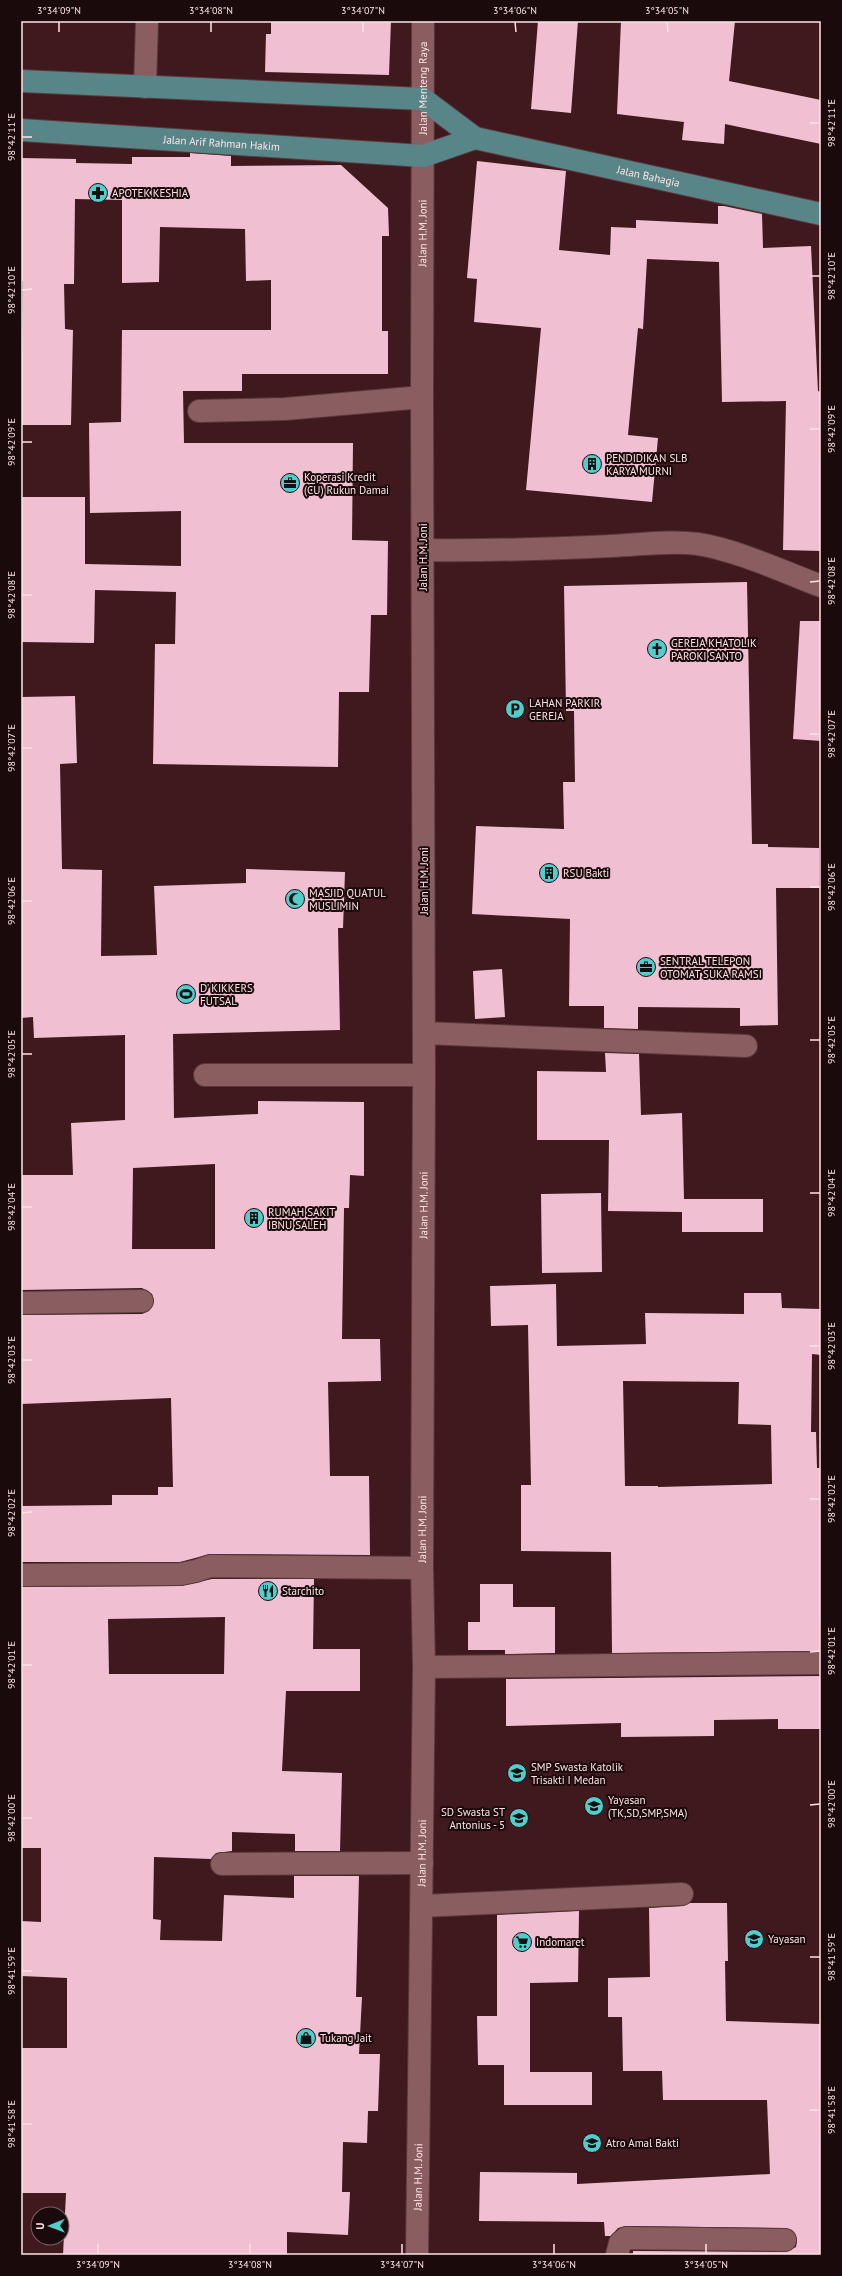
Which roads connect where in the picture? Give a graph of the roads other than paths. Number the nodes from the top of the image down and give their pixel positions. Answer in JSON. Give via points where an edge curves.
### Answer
{"nodes":[{"id":1,"x":147,"y":21,"type":"edge"},
{"id":2,"x":423,"y":21,"type":"edge"},
{"id":3,"x":21,"y":82,"type":"edge"},
{"id":4,"x":145,"y":87,"type":"junction"},
{"id":5,"x":423,"y":99,"type":"junction"},
{"id":6,"x":21,"y":130,"type":"edge"},
{"id":7,"x":475,"y":138,"type":"junction"},
{"id":8,"x":423,"y":156,"type":"junction"},
{"id":9,"x":821,"y":214,"type":"edge"},
{"id":10,"x":422,"y":398,"type":"junction"},
{"id":11,"x":199,"y":411,"type":"dead end"},
{"id":12,"x":423,"y":550,"type":"junction"},
{"id":13,"x":821,"y":586,"type":"edge"},
{"id":14,"x":424,"y":1032,"type":"junction"},
{"id":15,"x":746,"y":1046,"type":"dead end"},
{"id":16,"x":205,"y":1075,"type":"dead end"},
{"id":17,"x":424,"y":1075,"type":"junction"},
{"id":18,"x":142,"y":1300,"type":"dead end"},
{"id":19,"x":21,"y":1303,"type":"edge"},
{"id":20,"x":422,"y":1568,"type":"junction"},
{"id":21,"x":21,"y":1576,"type":"edge"},
{"id":22,"x":821,"y":1663,"type":"edge"},
{"id":23,"x":424,"y":1667,"type":"junction"},
{"id":24,"x":422,"y":1863,"type":"junction"},
{"id":25,"x":222,"y":1864,"type":"dead end"},
{"id":26,"x":682,"y":1894,"type":"dead end"},
{"id":27,"x":422,"y":1906,"type":"junction"},
{"id":28,"x":785,"y":2240,"type":"dead end"},
{"id":29,"x":417,"y":2255,"type":"edge"},
{"id":30,"x":617,"y":2255,"type":"edge"}],
"edges":[{"from":1,"to":4,"type":"street"},
{"from":2,"to":5,"type":"street","name":"Jalan Menteng Raya"},
{"from":3,"to":4,"type":"main road"},
{"from":4,"to":5,"type":"main road"},
{"from":5,"to":7,"type":"main road","name":"Jalan Bahagia"},
{"from":5,"to":8,"type":"street","name":"Jalan Menteng Raya"},
{"from":6,"to":8,"type":"main road","name":"Jalan Arif Rahman Hakim"},
{"from":7,"to":8,"type":"main road"},
{"from":7,"to":9,"type":"main road","name":"Jalan Bahagia"},
{"from":8,"to":10,"type":"street","name":"Jalan H.M. Joni"},
{"from":10,"to":11,"type":"street","via":[[285,409]]},
{"from":10,"to":12,"type":"street","name":"Jalan H.M. Joni"},
{"from":12,"to":13,"type":"street","via":[[472,551],[675,542],[700,544]]},
{"from":12,"to":14,"type":"street","name":"Jalan H.M. Joni"},
{"from":14,"to":15,"type":"street"},
{"from":14,"to":17,"type":"street","name":"Jalan H.M. Joni"},
{"from":16,"to":17,"type":"street"},
{"from":17,"to":20,"type":"street","name":"Jalan H.M. Joni"},
{"from":18,"to":19,"type":"street"},
{"from":20,"to":21,"type":"street","via":[[210,1566],[196,1572],[181,1574]]},
{"from":20,"to":23,"type":"street","name":"Jalan H.M. Joni"},
{"from":22,"to":23,"type":"street"},
{"from":23,"to":24,"type":"street","name":"Jalan H.M. Joni"},
{"from":24,"to":25,"type":"street"},
{"from":24,"to":27,"type":"street","name":"Jalan H.M. Joni"},
{"from":26,"to":27,"type":"street"},
{"from":27,"to":29,"type":"street","name":"Jalan H.M. Joni"},
{"from":28,"to":30,"type":"street","via":[[626,2238],[620,2243]]}]}
